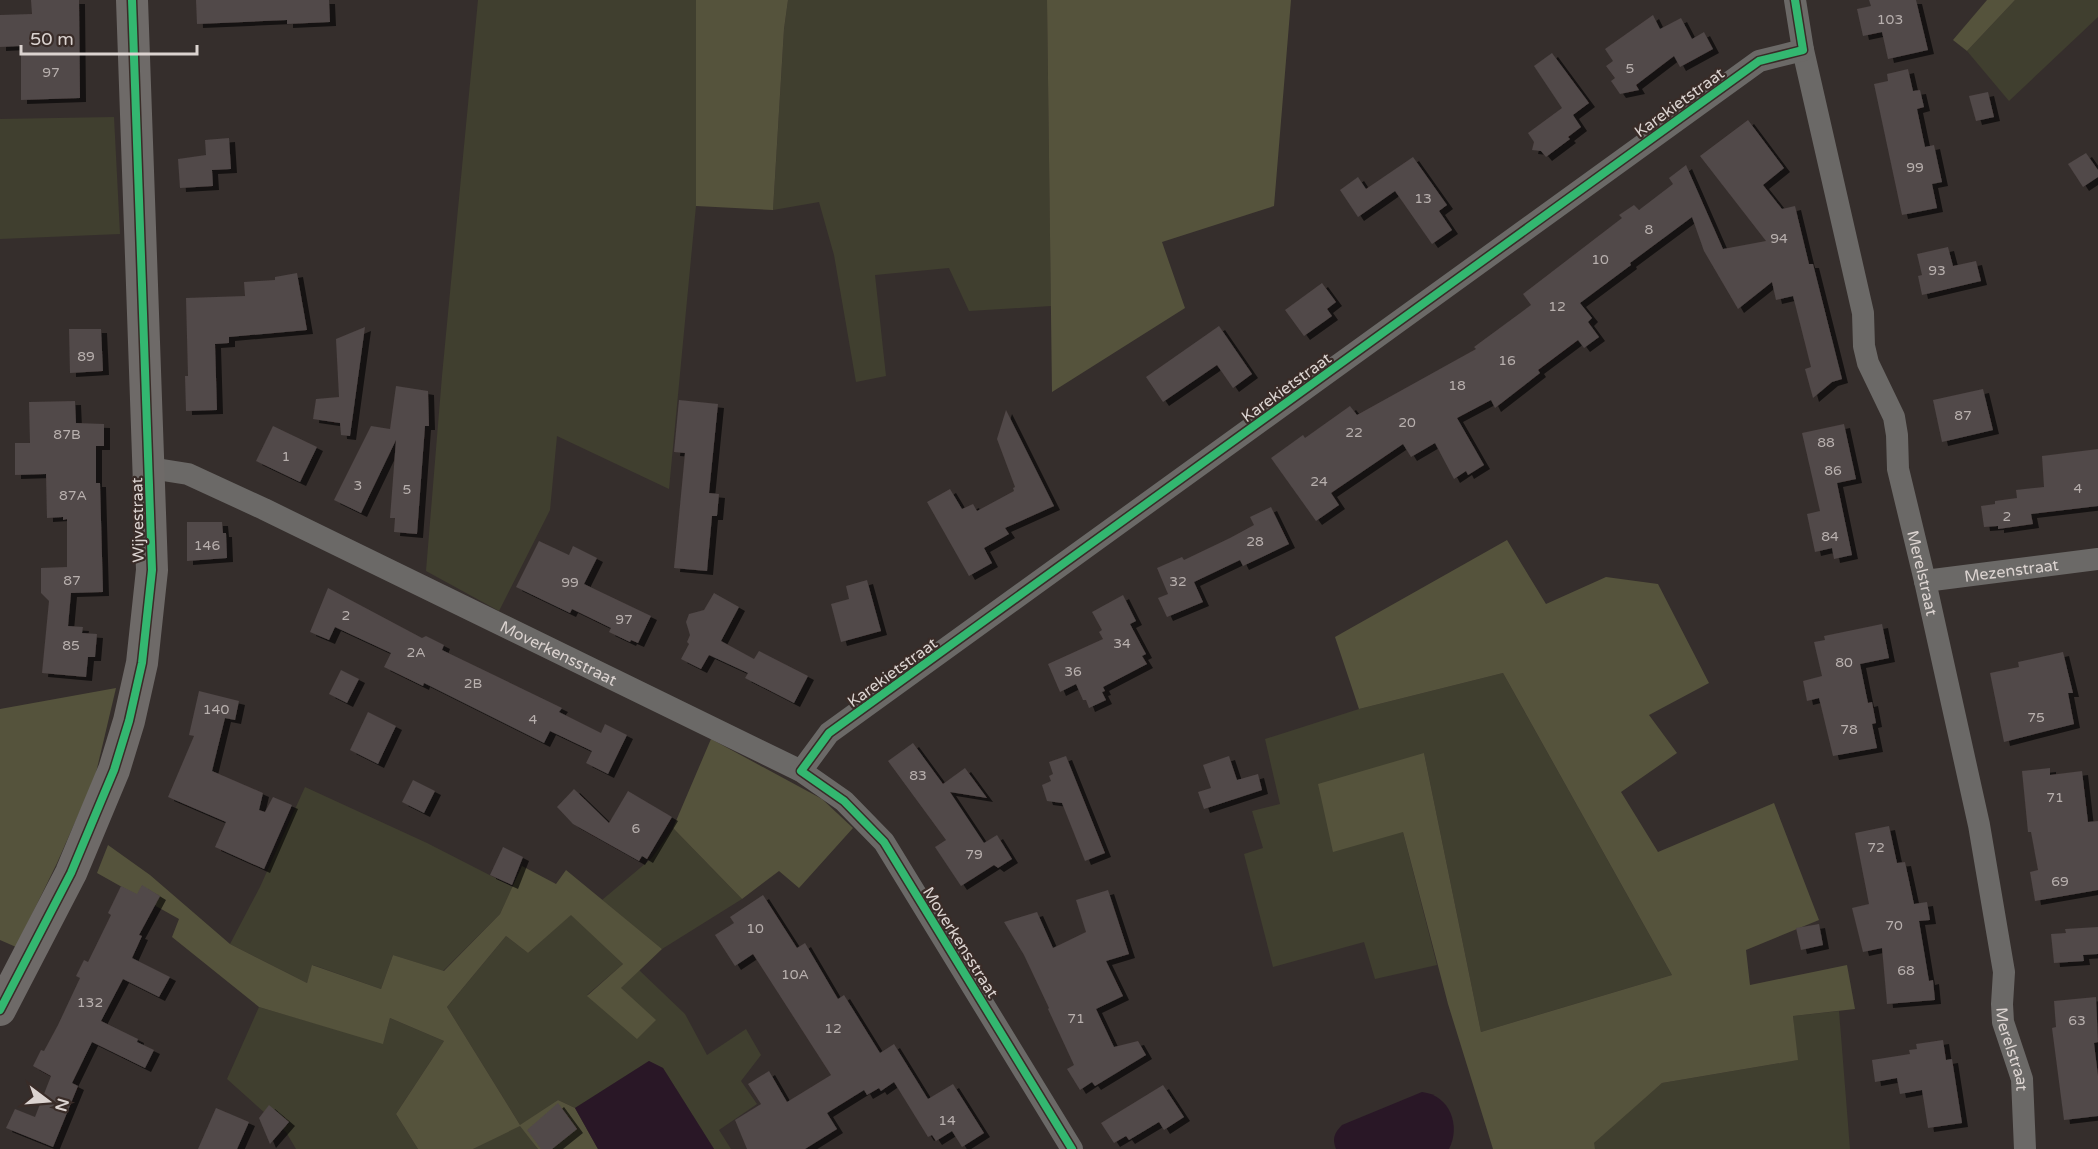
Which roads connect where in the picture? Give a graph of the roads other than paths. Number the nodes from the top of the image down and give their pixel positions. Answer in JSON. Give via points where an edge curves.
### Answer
{"nodes":[{"id":1,"x":132,"y":0,"type":"edge"},
{"id":2,"x":1795,"y":0,"type":"edge"},
{"id":3,"x":1803,"y":50,"type":"junction"},
{"id":4,"x":150,"y":468,"type":"junction"},
{"id":5,"x":2098,"y":559,"type":"edge"},
{"id":6,"x":1925,"y":581,"type":"junction"},
{"id":7,"x":801,"y":771,"type":"junction"},
{"id":8,"x":0,"y":1010,"type":"edge"},
{"id":9,"x":1072,"y":1149,"type":"edge"},
{"id":10,"x":2025,"y":1149,"type":"edge"}],
"edges":[{"from":1,"to":4,"type":"street","name":"Wijvestraat"},
{"from":2,"to":3,"type":"street","name":"Merelstraat"},
{"from":3,"to":6,"type":"street","name":"Merelstraat","via":[[1863,313],[1864,346],[1894,417],[1898,469]]},
{"from":3,"to":7,"type":"street","name":"Karekietstraat","via":[[1759,61],[830,733]]},
{"from":4,"to":7,"type":"street","name":"Moverkensstraat","via":[[188,474],[264,509]]},
{"from":4,"to":8,"type":"street","name":"Wijvestraat","via":[[152,570],[142,663],[129,721],[114,770],[70,873]]},
{"from":5,"to":6,"type":"street","name":"Mezenstraat"},
{"from":6,"to":10,"type":"street","name":"Merelstraat","via":[[1979,825],[2004,972],[2004,1022],[2022,1079]]},
{"from":7,"to":9,"type":"street","name":"Moverkensstraat","via":[[844,801],[884,842]]}]}
